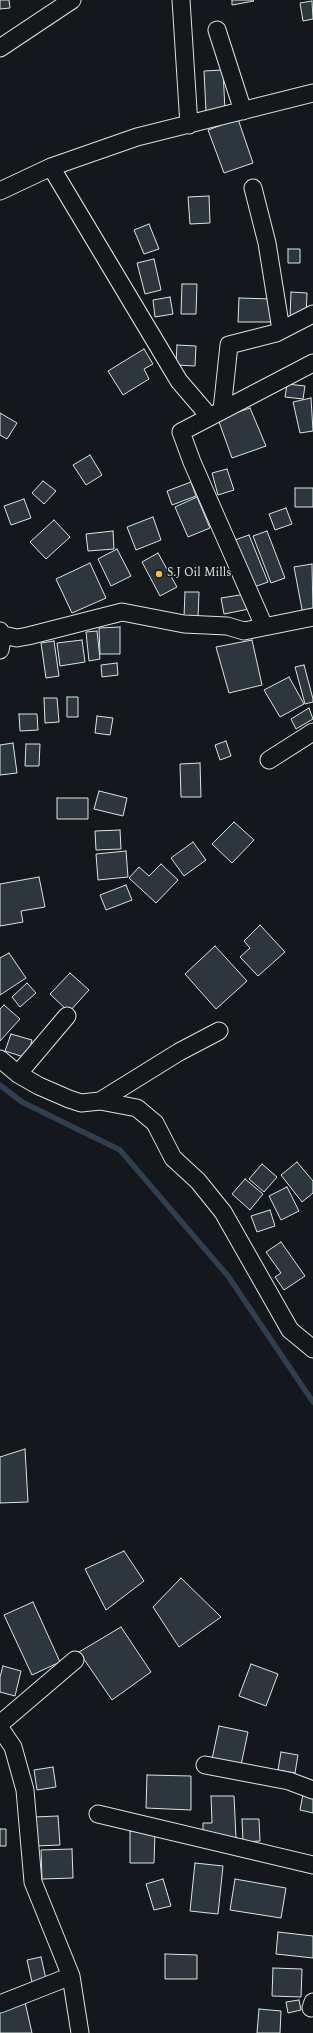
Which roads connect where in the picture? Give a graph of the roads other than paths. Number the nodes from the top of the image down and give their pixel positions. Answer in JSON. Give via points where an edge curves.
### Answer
{"nodes":[{"id":1,"x":72,"y":0,"type":"edge"},
{"id":2,"x":181,"y":0,"type":"edge"},
{"id":3,"x":217,"y":30,"type":"dead end"},
{"id":4,"x":0,"y":48,"type":"edge"},
{"id":5,"x":313,"y":93,"type":"edge"},
{"id":6,"x":243,"y":111,"type":"junction"},
{"id":7,"x":189,"y":125,"type":"junction"},
{"id":8,"x":51,"y":167,"type":"junction"},
{"id":9,"x":253,"y":188,"type":"dead end"},
{"id":10,"x":0,"y":191,"type":"edge"},
{"id":11,"x":313,"y":314,"type":"edge"},
{"id":12,"x":282,"y":330,"type":"junction"},
{"id":13,"x":313,"y":362,"type":"edge"},
{"id":14,"x":215,"y":413,"type":"junction"},
{"id":15,"x":313,"y":617,"type":"edge"},
{"id":16,"x":264,"y":626,"type":"junction"},
{"id":17,"x":1,"y":639,"type":"edge"},
{"id":18,"x":313,"y":732,"type":"edge"},
{"id":19,"x":270,"y":760,"type":"dead end"},
{"id":20,"x":67,"y":1016,"type":"dead end"},
{"id":21,"x":219,"y":1031,"type":"dead end"},
{"id":22,"x":0,"y":1059,"type":"edge"},
{"id":23,"x":18,"y":1074,"type":"junction"},
{"id":24,"x":100,"y":1101,"type":"junction"},
{"id":25,"x":313,"y":1349,"type":"edge"},
{"id":26,"x":75,"y":1660,"type":"dead end"},
{"id":27,"x":0,"y":1724,"type":"edge"},
{"id":28,"x":0,"y":1728,"type":"edge"},
{"id":29,"x":205,"y":1765,"type":"dead end"},
{"id":30,"x":313,"y":1790,"type":"edge"},
{"id":31,"x":98,"y":1814,"type":"dead end"},
{"id":32,"x":313,"y":1865,"type":"edge"},
{"id":33,"x":71,"y":1976,"type":"junction"},
{"id":34,"x":0,"y":2004,"type":"edge"},
{"id":35,"x":80,"y":2033,"type":"edge"}],
"edges":[{"from":1,"to":4,"type":"street"},
{"from":2,"to":7,"type":"street"},
{"from":3,"to":6,"type":"street"},
{"from":5,"to":6,"type":"street"},
{"from":6,"to":7,"type":"street"},
{"from":7,"to":8,"type":"street","via":[[138,137]]},
{"from":8,"to":10,"type":"street"},
{"from":8,"to":14,"type":"street","via":[[180,381]]},
{"from":9,"to":12,"type":"street","via":[[267,243]]},
{"from":11,"to":12,"type":"street"},
{"from":12,"to":14,"type":"street","via":[[229,345]]},
{"from":13,"to":14,"type":"street"},
{"from":14,"to":16,"type":"street","via":[[181,432]]},
{"from":15,"to":16,"type":"street"},
{"from":16,"to":17,"type":"street","via":[[244,631],[228,626],[184,624],[122,612],[28,636]]},
{"from":18,"to":19,"type":"street"},
{"from":20,"to":23,"type":"street"},
{"from":21,"to":24,"type":"street"},
{"from":22,"to":23,"type":"street"},
{"from":23,"to":24,"type":"street","via":[[39,1086],[81,1103]]},
{"from":24,"to":25,"type":"street","via":[[137,1108],[156,1123],[173,1158],[198,1181],[223,1212],[290,1330]]},
{"from":26,"to":27,"type":"street"},
{"from":28,"to":33,"type":"street","via":[[13,1748],[25,1790],[33,1882]]},
{"from":29,"to":30,"type":"street","via":[[289,1781]]},
{"from":31,"to":32,"type":"street"},
{"from":33,"to":34,"type":"street"},
{"from":33,"to":35,"type":"street"}]}
